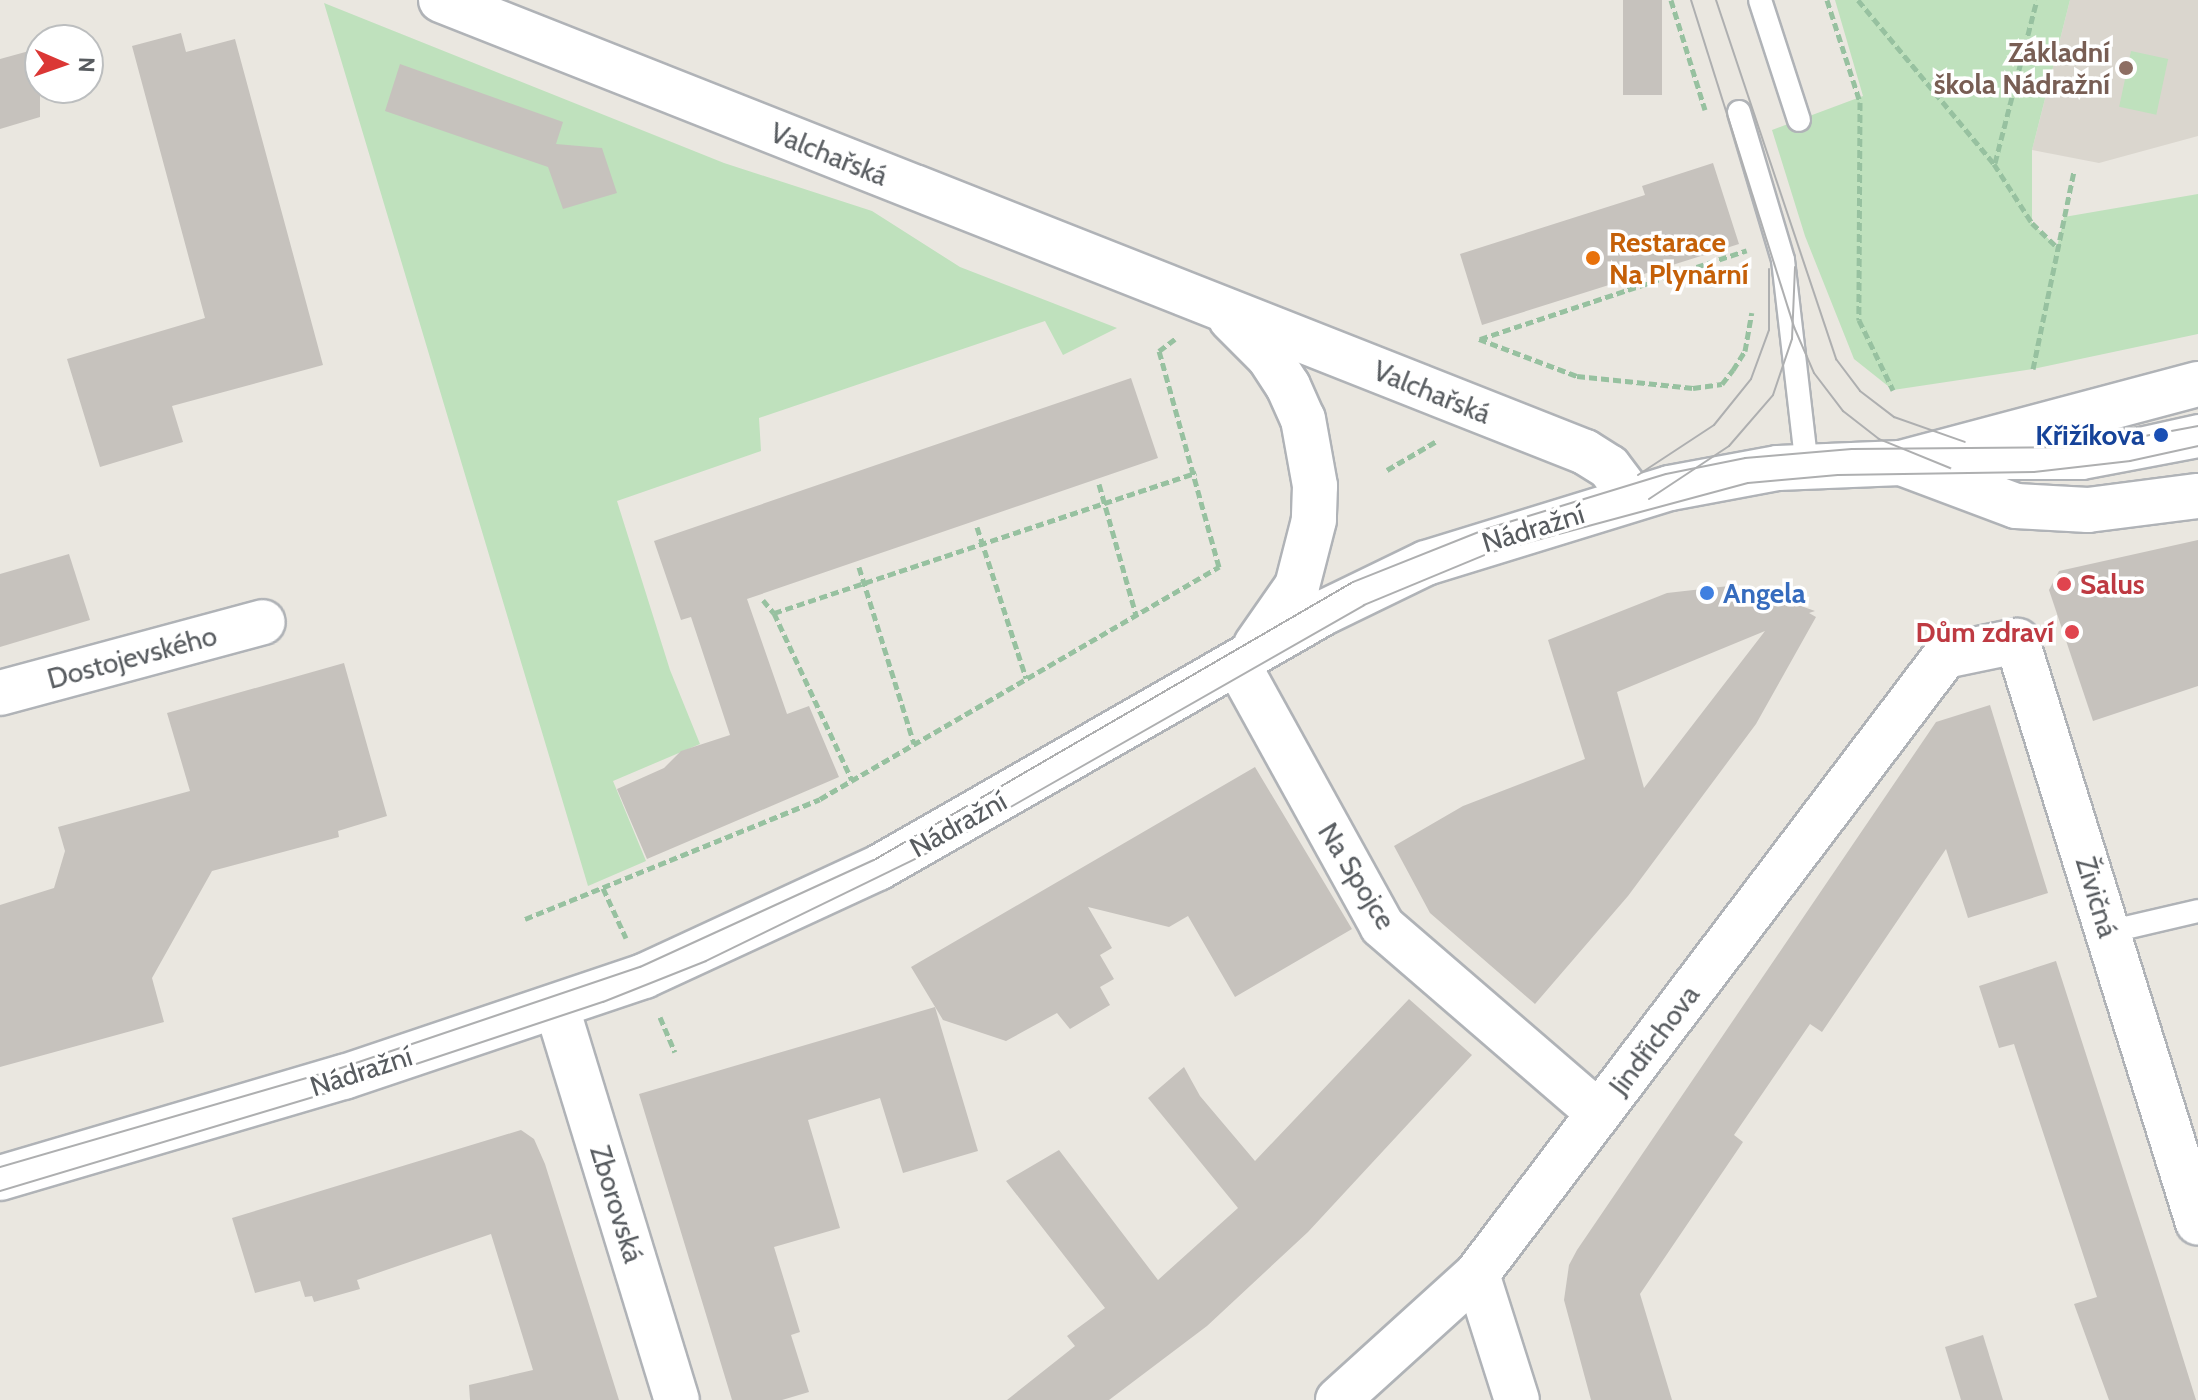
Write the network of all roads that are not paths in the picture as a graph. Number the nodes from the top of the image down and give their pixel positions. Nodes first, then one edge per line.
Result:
1 (441, 0) edge
2 (1760, 0) edge
3 (1739, 112) dead end
4 (1799, 120) dead end
5 (1217, 307) junction
6 (2198, 384) edge
7 (2198, 426) edge
8 (2198, 446) edge
9 (1901, 463) junction
10 (1807, 466) junction
11 (2198, 496) edge
12 (1632, 497) junction
13 (263, 622) dead end
14 (1945, 656) joint
15 (1237, 663) junction
16 (0, 693) edge
17 (2198, 911) edge
18 (2108, 932) junction
19 (557, 1008) junction
20 (1599, 1113) junction
21 (0, 1178) edge
22 (2198, 1223) edge
23 (1477, 1274) junction
24 (677, 1400) edge
25 (1338, 1400) edge
26 (1517, 1400) edge

1 - 5 street, Valchařská
2 - 4 lane
3 - 10 lane
5 - 12 street, Valchařská
5 - 15 street, Valchařská
6 - 9 street, Nádražní
7 - 9 lane
8 - 9 lane
9 - 10 street, Nádražní
9 - 11 street, Nádražní
10 - 12 street, Nádražní
12 - 15 street, Nádražní
13 - 16 street, Dostojevského
14 - 18 street, Živičná
14 - 20 street, Jindřichova
15 - 19 street, Nádražní
15 - 20 street, Na Spojce
17 - 18 lane
18 - 22 street, Živičná
19 - 21 street, Nádražní
19 - 24 street, Zborovská
20 - 23 street, Jindřichova
23 - 25 street, Jindřichova
23 - 26 street

